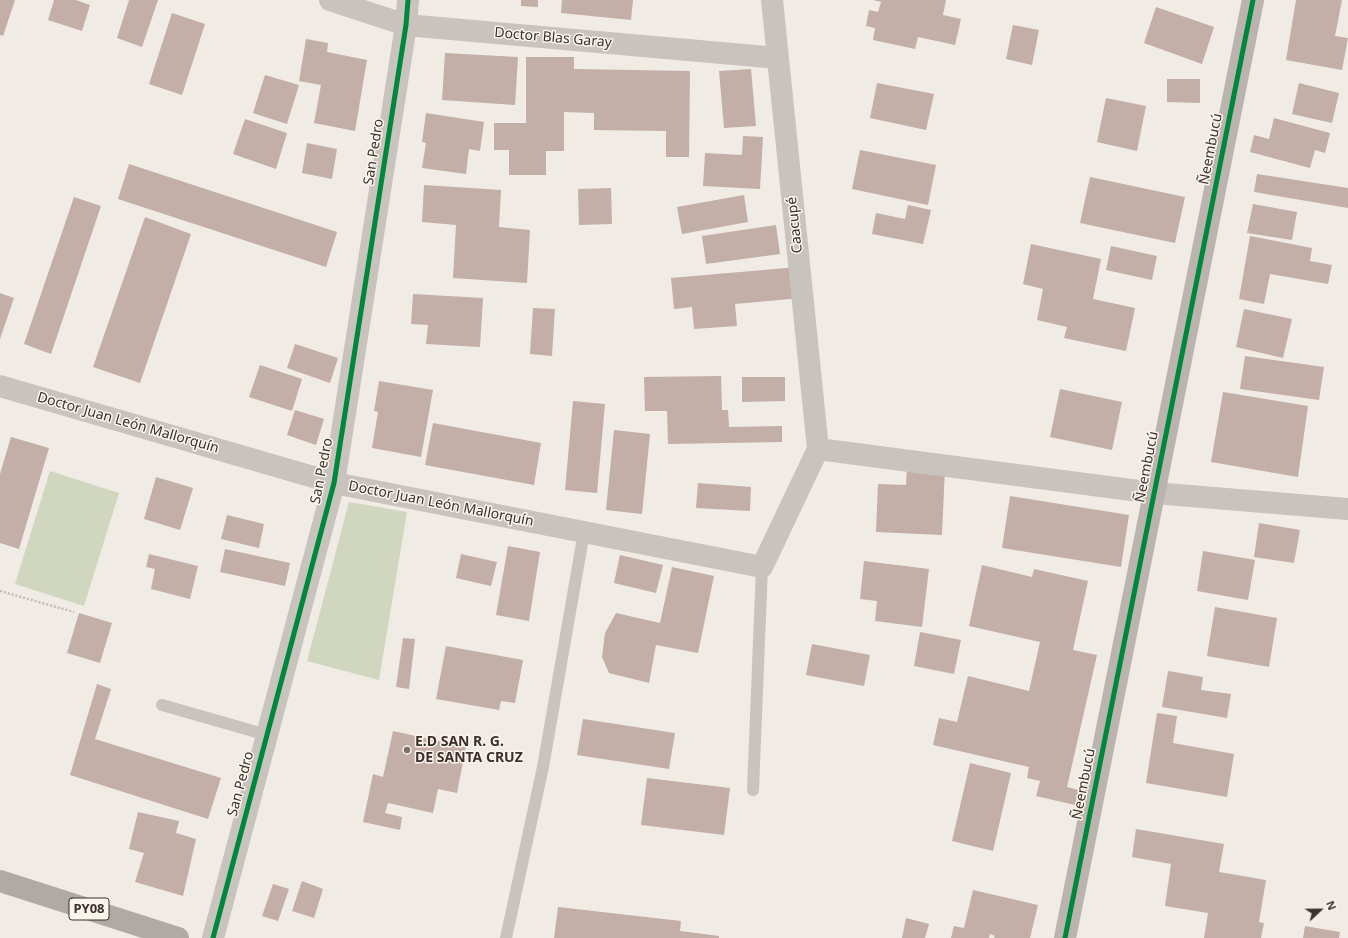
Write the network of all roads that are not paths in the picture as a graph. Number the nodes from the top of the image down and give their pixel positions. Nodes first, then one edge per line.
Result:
1 (330, 0) edge
2 (408, 0) edge
3 (772, 0) edge
4 (1253, 0) edge
5 (406, 25) junction
6 (778, 58) junction
7 (0, 386) edge
8 (818, 449) junction
9 (334, 483) junction
10 (1154, 493) junction
11 (1348, 509) edge
12 (584, 532) junction
13 (762, 567) junction
14 (162, 705) dead end
15 (267, 735) junction
16 (753, 790) dead end
17 (0, 881) edge
18 (178, 938) edge
19 (212, 938) edge
20 (506, 938) edge
21 (1065, 938) edge

1 - 5 street, Doctor Blas Garay
2 - 5 street, San Pedro
3 - 6 street, Caacupé
4 - 10 street, Ñeembucú
5 - 6 street, Doctor Blas Garay
5 - 9 street, San Pedro
6 - 8 street, Caacupé
7 - 9 street, Doctor Juan León Mallorquín
8 - 10 street
8 - 13 street
9 - 12 street, Doctor Juan León Mallorquín
9 - 15 street, San Pedro
10 - 11 street
10 - 21 street, Ñeembucú
12 - 13 street, Doctor Juan León Mallorquín
12 - 20 lane
13 - 16 lane
14 - 15 lane
15 - 19 street, San Pedro
17 - 18 highway, PY08

